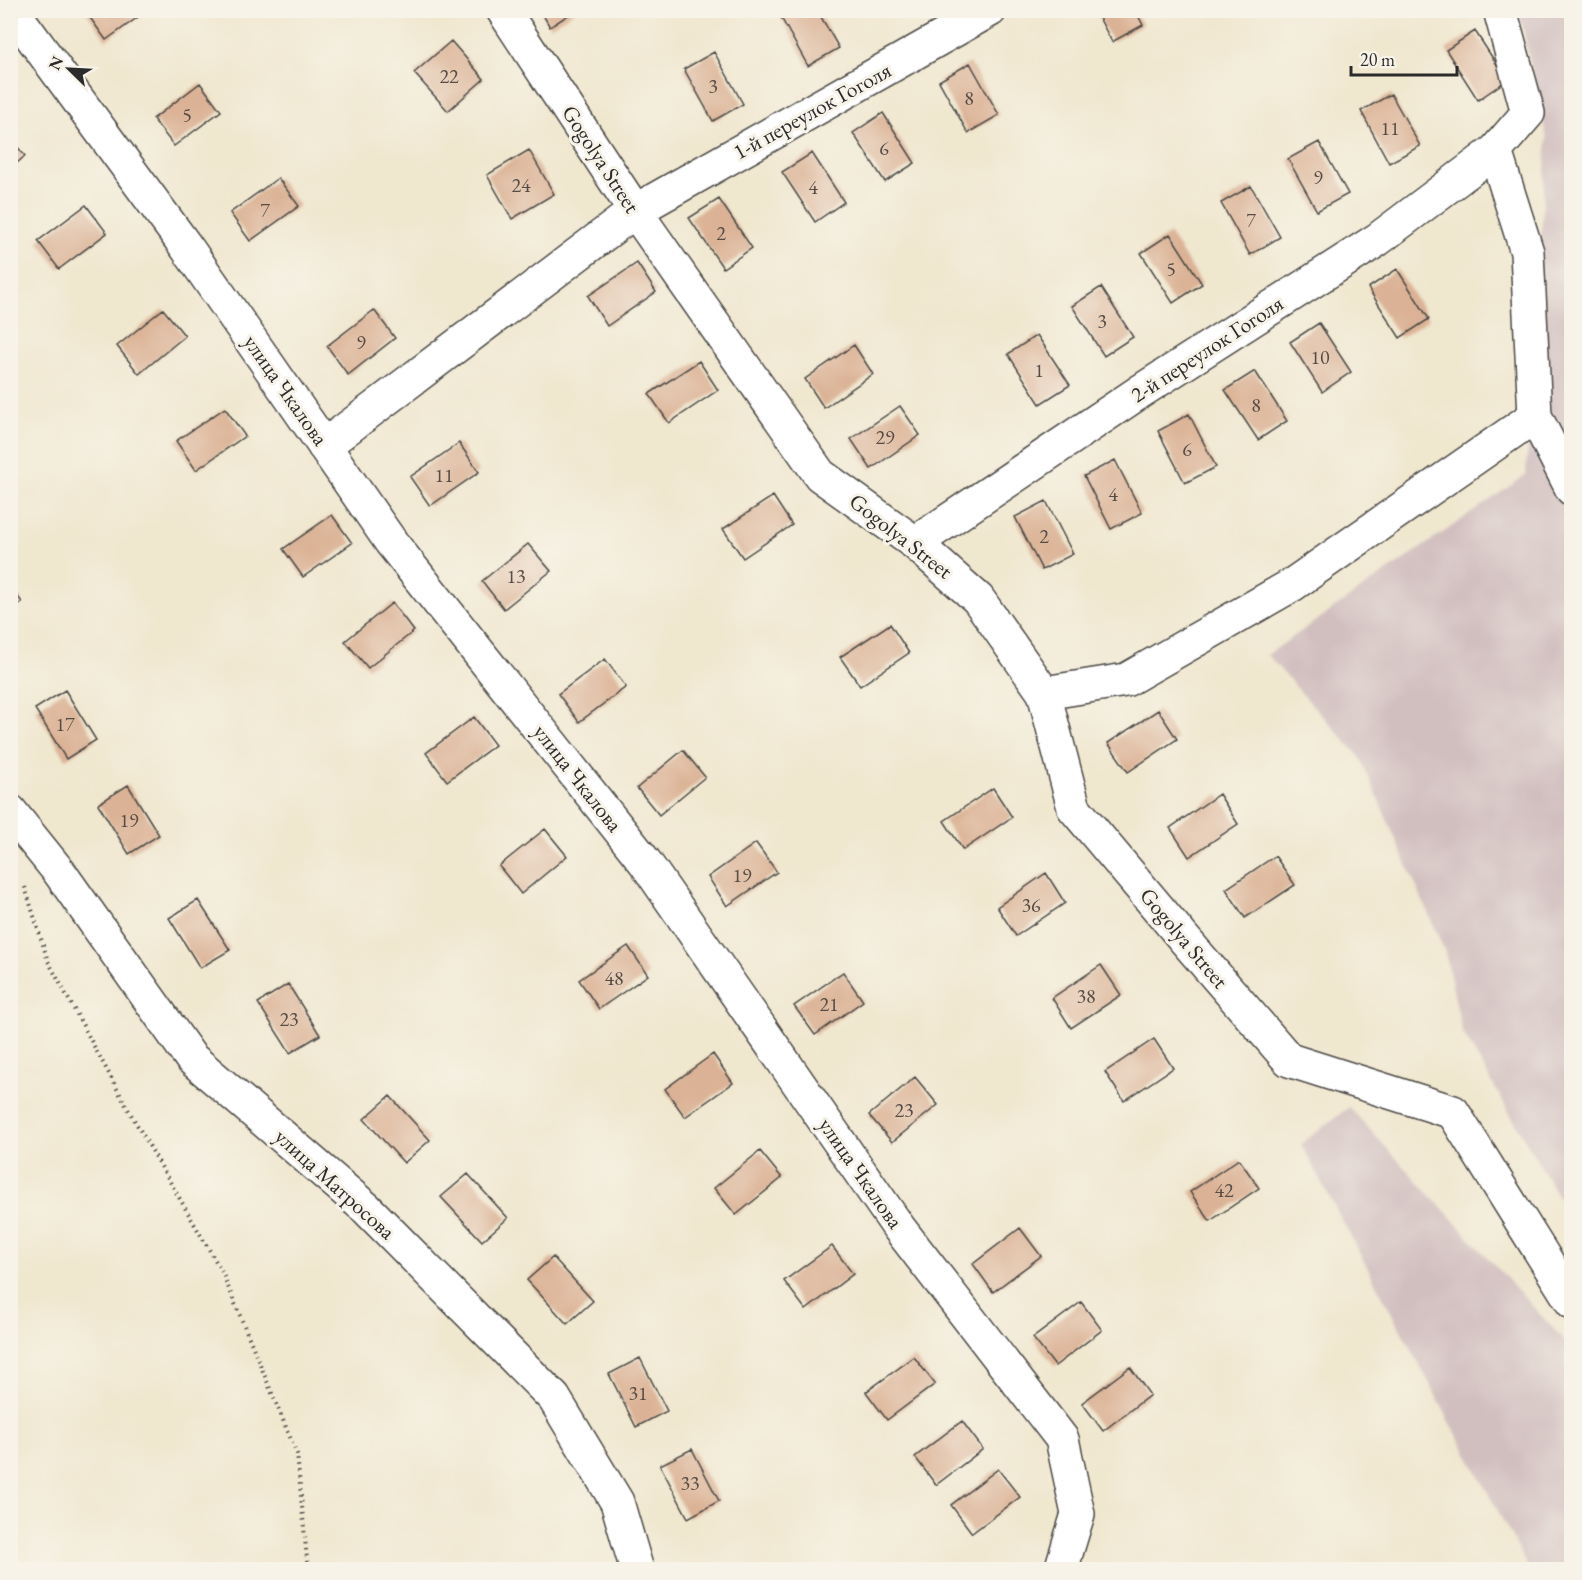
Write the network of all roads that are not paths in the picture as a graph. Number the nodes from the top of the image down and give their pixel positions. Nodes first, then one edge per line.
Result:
1 (12, 10) edge
2 (503, 10) edge
3 (990, 10) edge
4 (1500, 10) edge
5 (1495, 151) junction
6 (635, 211) junction
7 (1535, 416) junction
8 (324, 446) junction
9 (1572, 489) edge
10 (915, 543) junction
11 (1044, 693) junction
12 (10, 811) edge
13 (1572, 1302) edge
14 (637, 1569) edge
15 (1061, 1569) edge

1 - 8 street, улица Чкалова
2 - 6 street, Gogolya Street
3 - 6 street, 1-й переулок Гоголя
4 - 5 street, 2-й переулок Гоголя
5 - 7 street
5 - 10 street, 2-й переулок Гоголя
6 - 8 street, 1-й переулок Гоголя
6 - 10 street, Gogolya Street
7 - 9 street
7 - 11 street
8 - 15 street, улица Чкалова
10 - 11 street, Gogolya Street
11 - 13 street, Gogolya Street
12 - 14 street, улица Матросова

